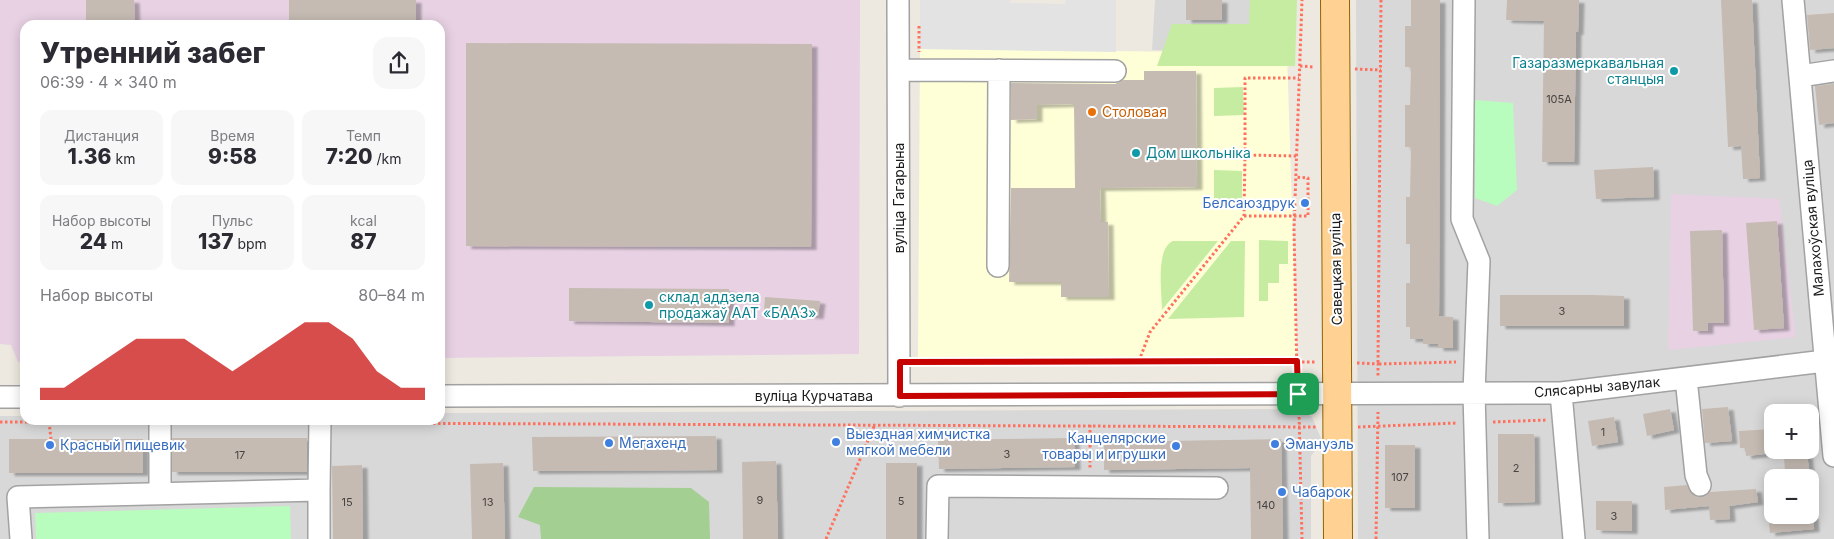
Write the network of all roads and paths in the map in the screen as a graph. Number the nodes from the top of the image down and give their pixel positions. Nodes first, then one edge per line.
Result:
1 (898, 0) edge
2 (1302, 0) edge
3 (1335, 0) edge
4 (1381, 0) edge
5 (1464, 0) edge
6 (1793, 0) edge
7 (899, 70) junction
8 (999, 70) junction
9 (1115, 71) dead end
10 (1834, 71) edge
11 (1800, 76) junction
12 (1299, 78) junction
13 (1245, 155) junction
14 (1296, 156) junction
15 (1295, 177) junction
16 (1244, 216) junction
17 (1295, 216) junction
18 (998, 266) dead end
19 (1828, 318) edge
20 (1297, 361) junction
21 (1825, 361) junction
22 (900, 362) junction
23 (1139, 362) junction
24 (1475, 362) junction
25 (1338, 363) junction
26 (1378, 364) junction
27 (1686, 378) junction
28 (1338, 393) junction
29 (1378, 393) junction
30 (1474, 393) junction
31 (1561, 393) junction
32 (1298, 394) junction
33 (445, 396) edge
34 (900, 396) junction
35 (0, 397) edge
36 (20, 397) edge
37 (0, 422) edge
38 (20, 422) edge
39 (445, 422) edge
40 (875, 424) junction
41 (49, 425) edge
42 (160, 425) edge
43 (320, 425) edge
44 (1090, 425) junction
45 (1299, 426) junction
46 (1320, 427) dead end
47 (51, 439) dead end
48 (1834, 456) edge
49 (1700, 484) dead end
50 (1090, 487) junction
51 (1217, 488) dead end
52 (319, 490) junction
53 (160, 493) junction
54 (21, 539) edge
55 (319, 539) edge
56 (826, 539) edge
57 (937, 539) edge
58 (1302, 539) edge
59 (1338, 539) edge
60 (1376, 539) edge
61 (1478, 539) edge
62 (1574, 539) edge

1 - 7 street, вуліца Гагарына
2 - 12 path
3 - 25 main road, Савецкая вуліца
4 - 26 path
5 - 24 street
6 - 11 street, Малахоўская вуліца
7 - 8 street
7 - 22 street, вуліца Гагарына
8 - 9 street
8 - 18 street
10 - 11 street
11 - 19 street, Малахоўская вуліца
12 - 13 path
12 - 14 path
13 - 14 path
13 - 16 path
14 - 15 path
15 - 17 path
15 - 17 path
16 - 17 path
16 - 23 path
17 - 20 path
19 - 21 street, Малахоўская вуліца
20 - 23 path
20 - 25 path
20 - 32 path
21 - 27 street, Слясарны завулак
21 - 48 street, Малахоўская вуліца
22 - 23 path
22 - 34 street, вуліца Гагарына
24 - 26 path
24 - 30 street
25 - 26 path
25 - 28 main road, Савецкая вуліца
26 - 29 path
27 - 31 street, Слясарны завулак
27 - 49 street
28 - 29 street, Слясарны завулак
28 - 32 street, вуліца Курчатава
28 - 59 main road, Савецкая вуліца
29 - 30 street, Слясарны завулак
29 - 60 path
30 - 31 street, Слясарны завулак
30 - 61 street
31 - 62 street
32 - 34 street, вуліца Курчатава
32 - 45 path
33 - 34 street, вуліца Курчатава
35 - 36 street
37 - 38 path
39 - 40 path
40 - 44 path
40 - 56 path
41 - 47 path
42 - 53 street
43 - 52 street
44 - 45 path
44 - 50 path
45 - 46 path
45 - 58 path
50 - 51 street
50 - 57 street
52 - 53 street
52 - 55 street
53 - 54 street

